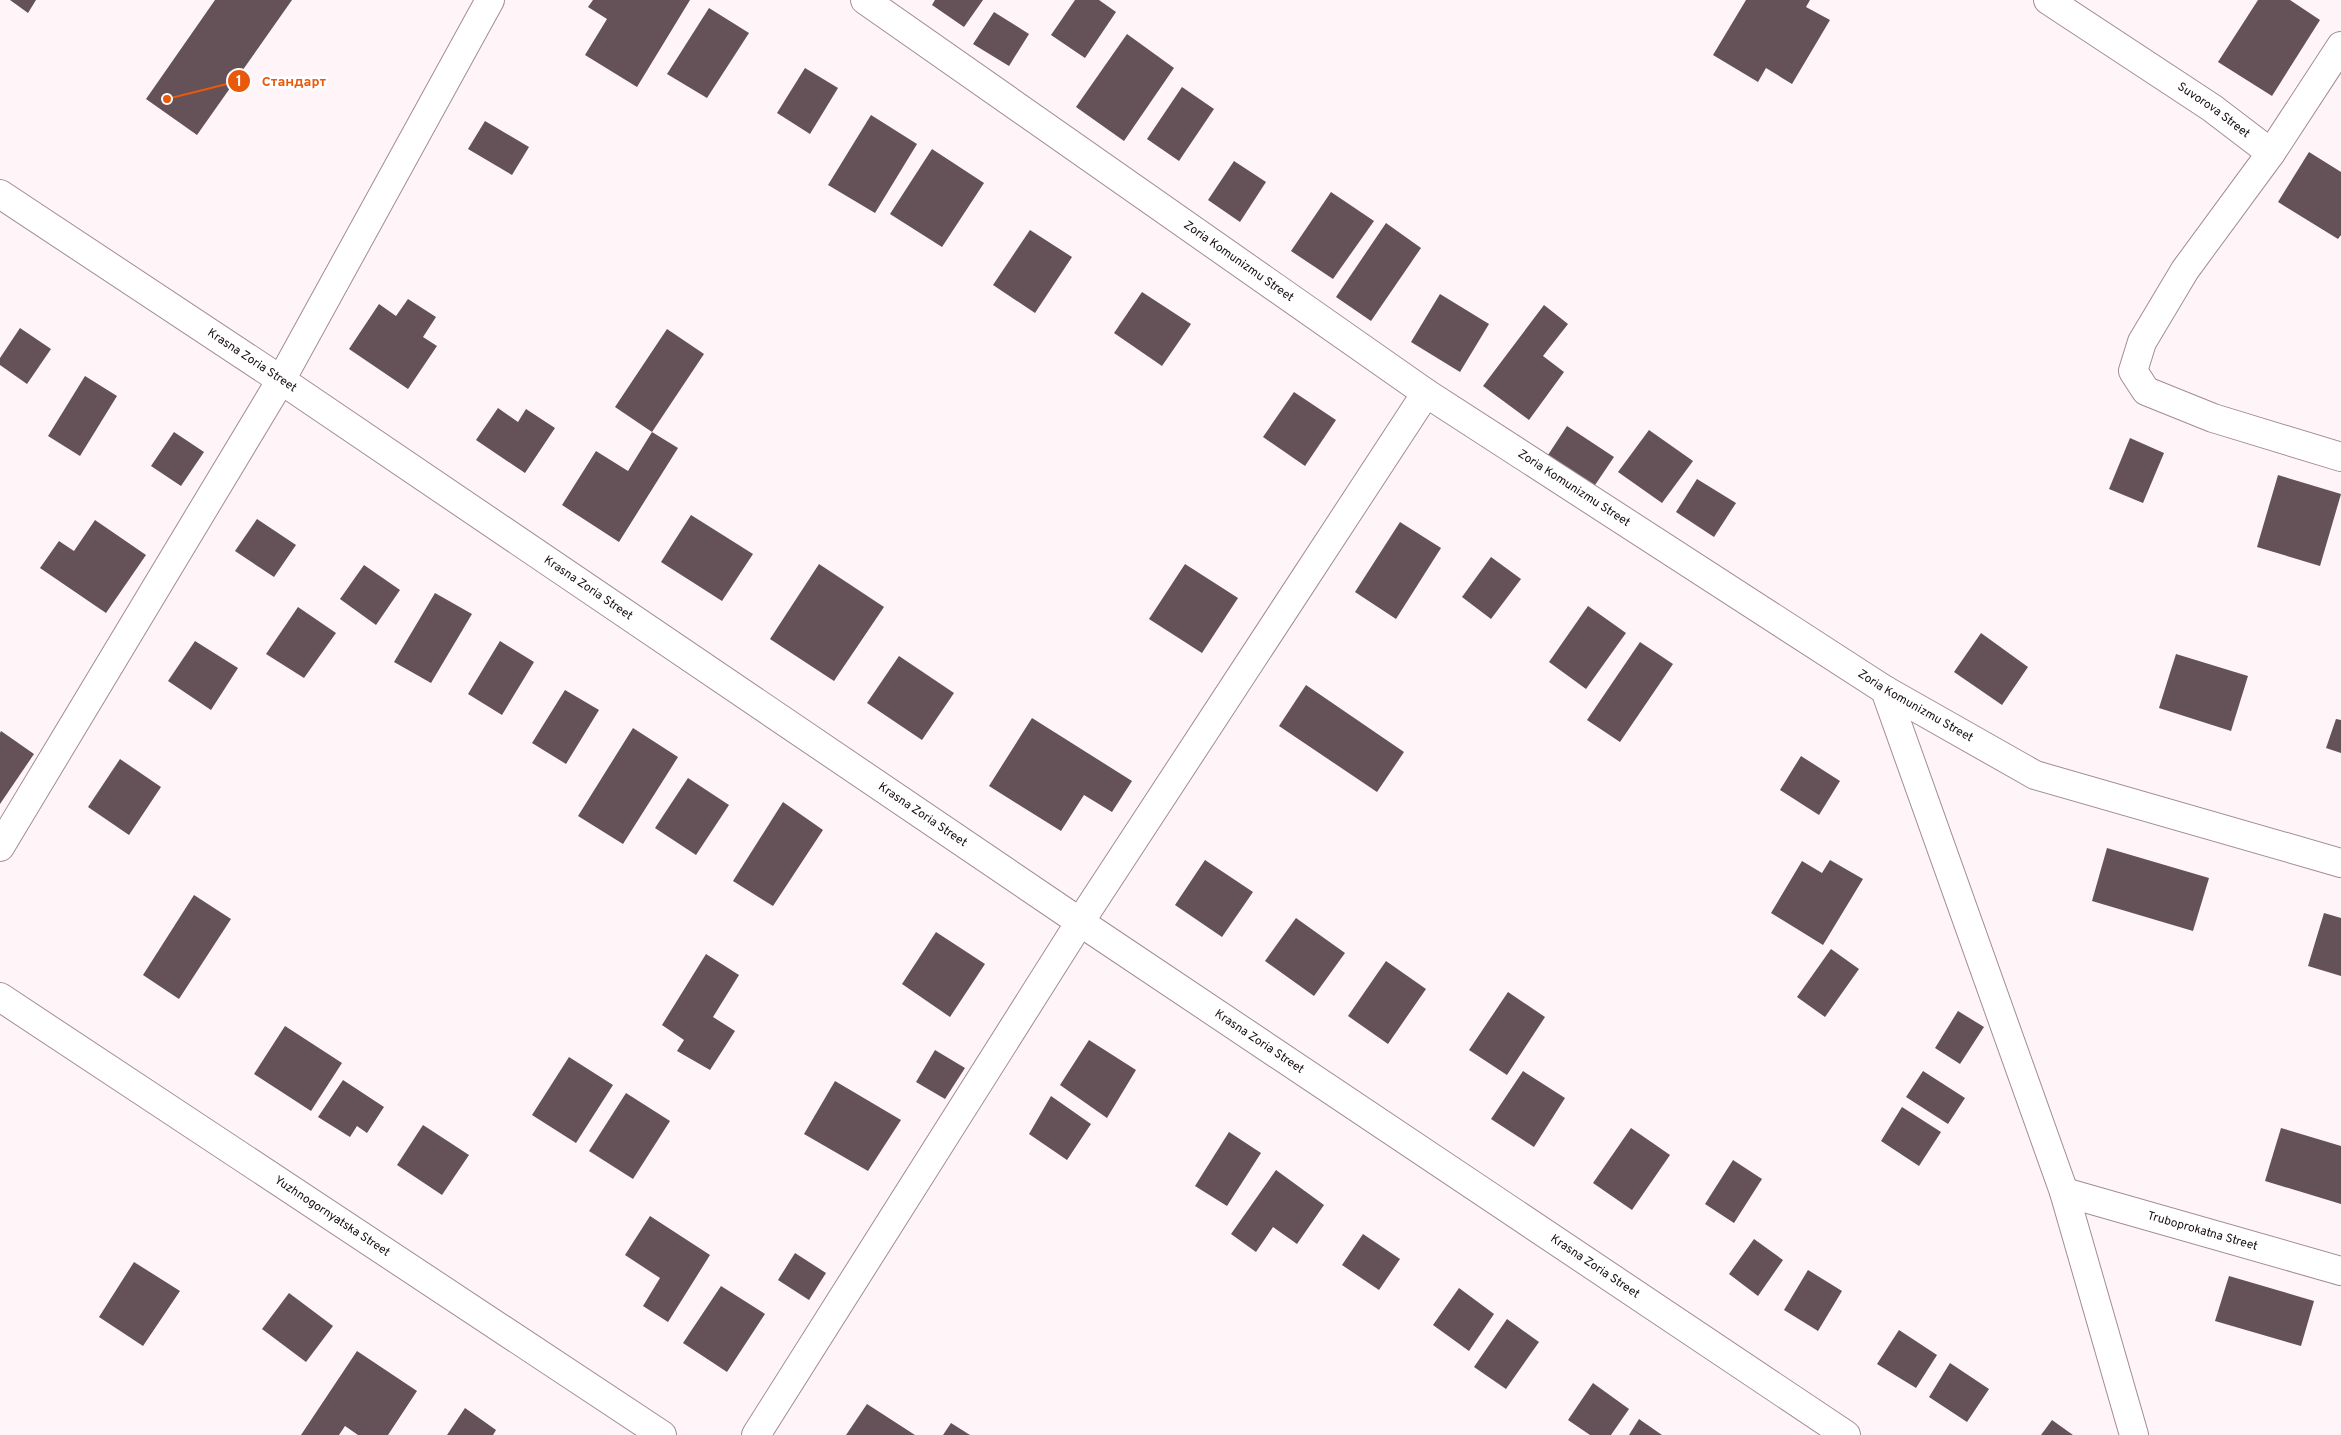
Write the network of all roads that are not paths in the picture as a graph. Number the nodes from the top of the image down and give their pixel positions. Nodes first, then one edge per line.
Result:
1 (490, 0) edge
2 (865, 0) edge
3 (2048, 0) edge
4 (2341, 46) edge
5 (2271, 153) junction
6 (0, 194) edge
7 (281, 380) junction
8 (1426, 393) junction
9 (2341, 457) edge
10 (1885, 690) junction
11 (0, 847) edge
12 (2341, 863) edge
13 (1080, 922) junction
14 (0, 997) edge
15 (2064, 1192) junction
16 (2341, 1271) edge
17 (662, 1435) edge
18 (756, 1435) edge
19 (1846, 1435) edge
20 (2134, 1435) edge

1 - 7 street
2 - 8 street, Zoria Komunizmu Street
3 - 5 street, Suvorova Street
4 - 5 street
5 - 9 street
6 - 7 street, Krasna Zoria Street
7 - 11 street
7 - 13 street, Krasna Zoria Street
8 - 10 street, Zoria Komunizmu Street
8 - 13 street
10 - 12 street, Zoria Komunizmu Street
10 - 15 street
13 - 18 street
13 - 19 street, Krasna Zoria Street
14 - 17 street, Yuzhnogornyatska Street
15 - 16 street, Truboprokatna Street
15 - 20 street

